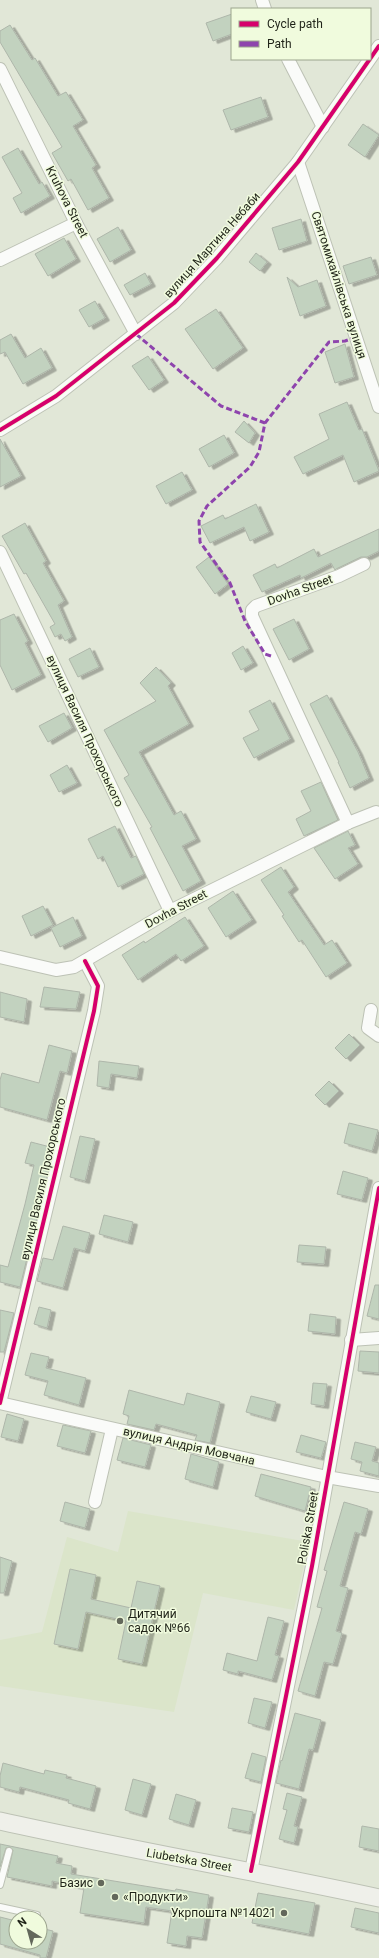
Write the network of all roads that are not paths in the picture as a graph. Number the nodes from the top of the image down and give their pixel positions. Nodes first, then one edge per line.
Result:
1 (379, 46) edge
2 (371, 58) edge
3 (289, 60) edge
4 (369, 60) edge
5 (0, 69) edge
6 (323, 127) junction
7 (298, 162) junction
8 (76, 223) junction
9 (0, 260) edge
10 (136, 334) junction
11 (379, 407) edge
12 (0, 430) edge
13 (0, 552) edge
14 (364, 564) dead end
15 (376, 812) dead end
16 (348, 823) junction
17 (170, 910) junction
18 (0, 957) edge
19 (85, 961) junction
20 (372, 1010) dead end
21 (379, 1036) edge
22 (379, 1188) edge
23 (379, 1338) edge
24 (351, 1340) junction
25 (0, 1403) edge
26 (112, 1428) junction
27 (327, 1477) junction
28 (379, 1486) edge
29 (95, 1502) dead end
30 (0, 1821) edge
31 (9, 1851) dead end
32 (251, 1871) junction
33 (0, 1885) edge
34 (379, 1898) edge
35 (0, 1907) edge
36 (14, 1910) edge

1 - 2 street, вулиця Мартина Небаби
3 - 6 street
4 - 6 street, вулиця Мартина Небаби
5 - 8 street, Kruhova Street
6 - 7 street, вулиця Мартина Небаби
7 - 10 street, вулиця Мартина Небаби
7 - 11 street, Святомихайлівська вулиця
8 - 9 street
8 - 10 street, Kruhova Street
10 - 12 street, вулиця Мартина Небаби
13 - 17 street, вулиця Василя Прохорського
14 - 16 street, Dovha Street
15 - 16 street, Dovha Street
16 - 17 street, Dovha Street
17 - 19 street, Dovha Street
18 - 19 street, Dovha Street
19 - 25 street, вулиця Василя Прохорського
20 - 21 street
22 - 24 street, Poliska Street
23 - 24 street
24 - 27 street, Poliska Street
25 - 26 street, вулиця Андрія Мовчана
26 - 27 street, вулиця Андрія Мовчана
26 - 29 street
27 - 28 street, вулиця Андрія Мовчана
27 - 32 street, Poliska Street
30 - 32 main road, Liubetska Street
31 - 33 lane
32 - 34 main road, Liubetska Street
35 - 36 lane

